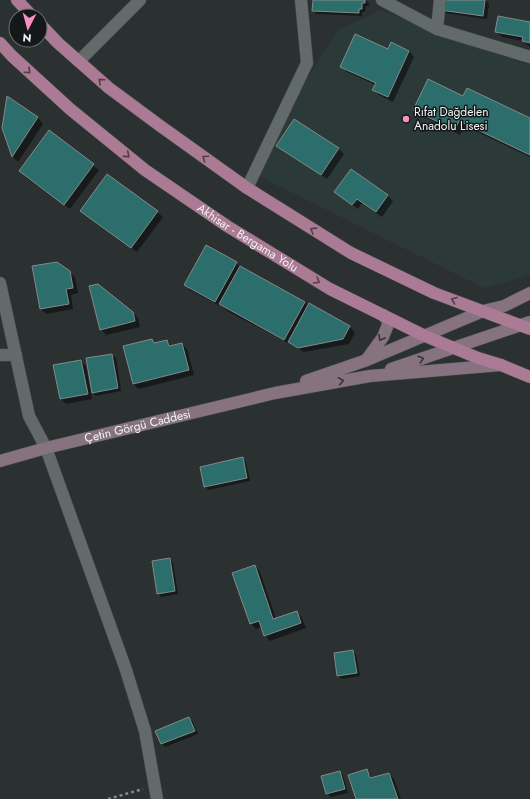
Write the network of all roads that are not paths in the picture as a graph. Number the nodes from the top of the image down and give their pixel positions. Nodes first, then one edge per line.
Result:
1 (17, 0) edge
2 (140, 0) edge
3 (300, 0) edge
4 (382, 0) edge
5 (440, 0) edge
6 (24, 8) edge
7 (437, 29) junction
8 (48, 32) edge
9 (0, 44) edge
10 (530, 57) edge
11 (79, 61) junction
12 (247, 188) junction
13 (0, 283) edge
14 (530, 293) edge
15 (483, 311) junction
16 (383, 315) junction
17 (527, 326) edge
18 (425, 336) junction
19 (456, 348) junction
20 (0, 355) edge
21 (16, 355) junction
22 (366, 360) junction
23 (501, 365) junction
24 (370, 376) junction
25 (530, 377) edge
26 (275, 393) junction
27 (46, 448) junction
28 (0, 461) edge
29 (157, 799) edge

1 - 6 main road
2 - 11 street
3 - 12 street
4 - 7 street
5 - 7 street
7 - 10 street
8 - 11 main road
9 -> 16 main road, Akhisar - Bergama Yolu
12 -> 11 main road
15 -> 12 main road
13 - 21 street
14 - 15 main road
15 - 17 main road
15 - 18 main road
16 - 18 main road, Akhisar - Bergama Yolu
16 -> 22 main road
17 - 19 main road
18 - 19 main road, Akhisar - Bergama Yolu
18 - 22 main road
19 - 23 main road, Akhisar - Bergama Yolu
24 -> 19 main road
20 - 21 street
21 - 27 street
22 - 26 main road
23 - 24 main road
23 - 25 main road, Akhisar - Bergama Yolu
26 -> 24 main road
26 - 27 main road, Çetin Görgü Caddesi
27 - 28 main road, Çetin Görgü Caddesi
27 - 29 street

